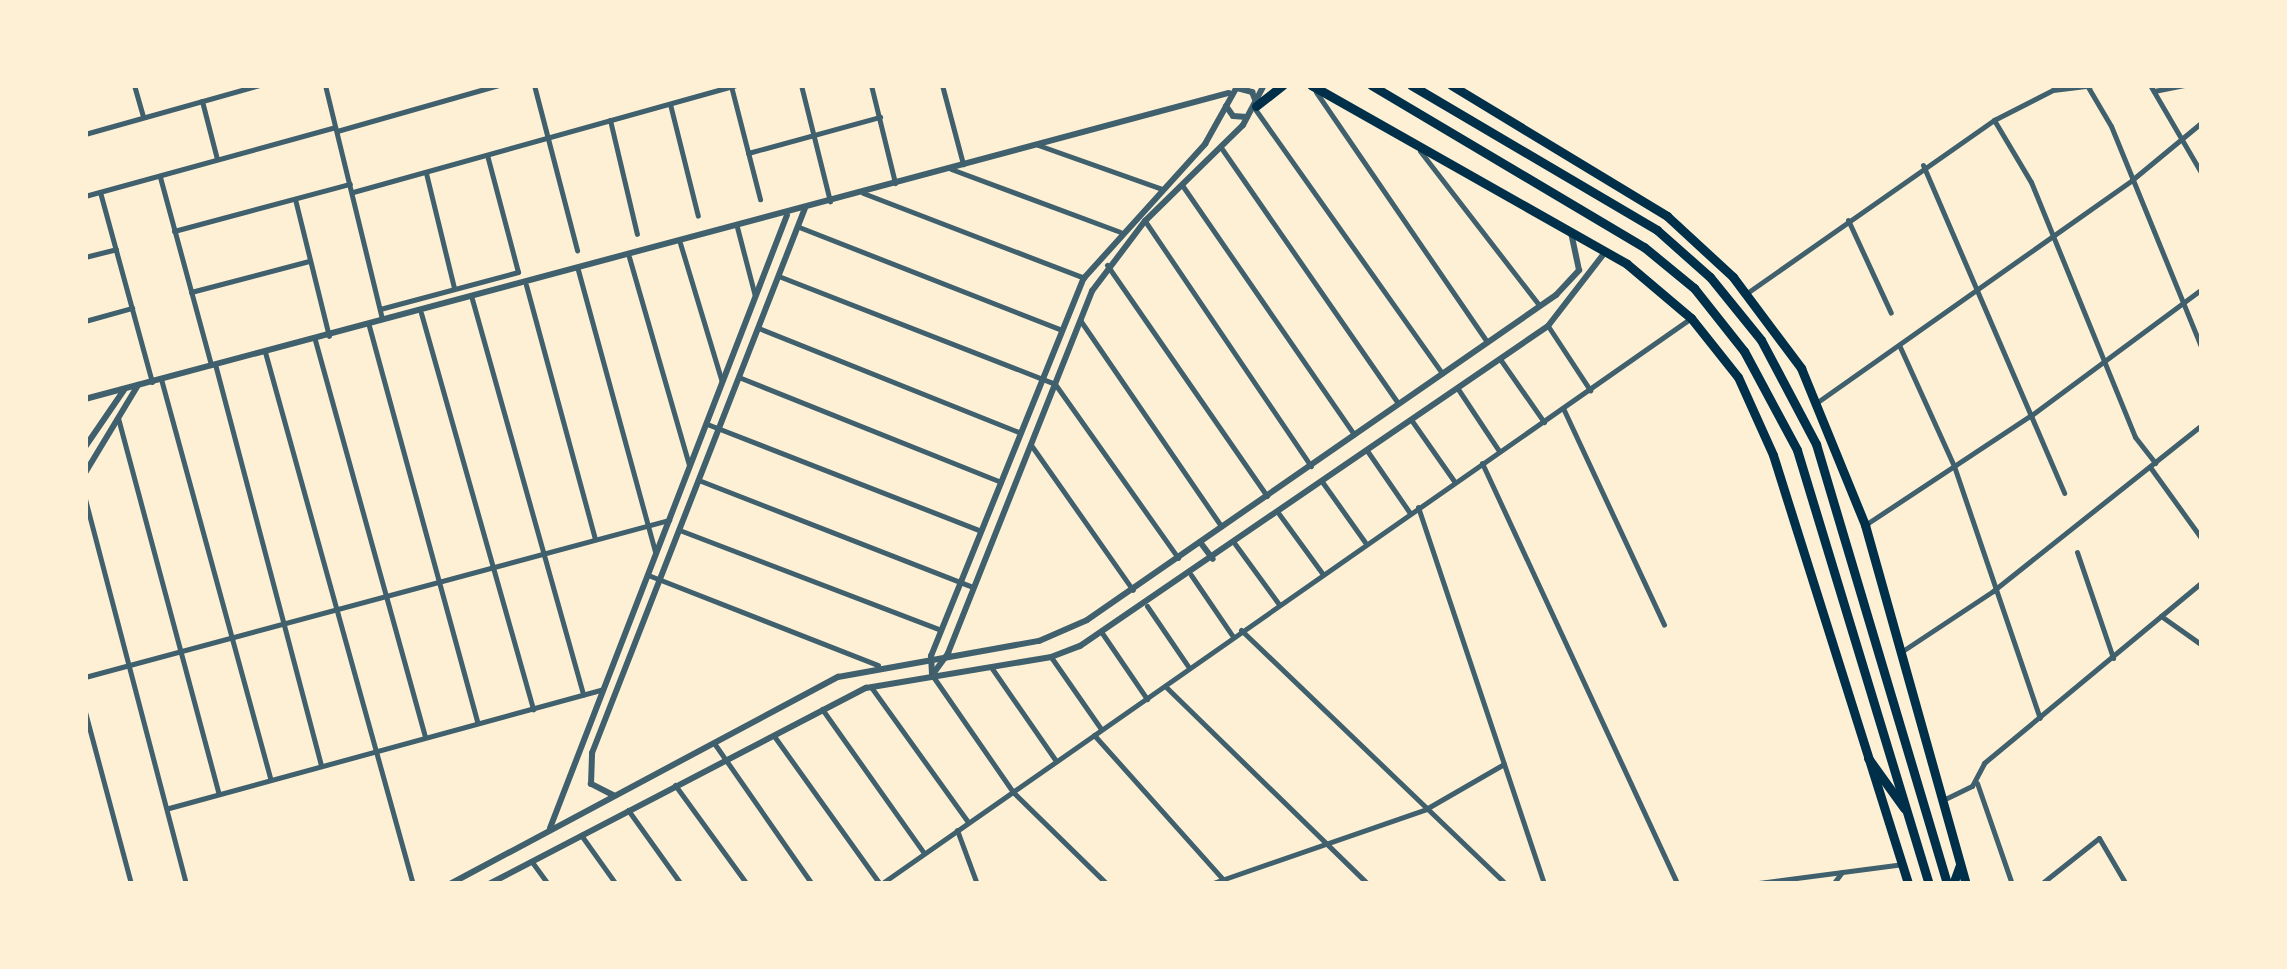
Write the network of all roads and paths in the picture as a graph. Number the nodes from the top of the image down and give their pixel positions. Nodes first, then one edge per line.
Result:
1 (134, 85) edge
2 (259, 85) edge
3 (325, 85) edge
4 (500, 85) edge
5 (534, 85) edge
6 (732, 85) edge
7 (800, 85) edge
8 (871, 85) edge
9 (942, 85) edge
10 (1264, 85) edge
11 (1283, 85) edge
12 (1311, 85) edge
13 (1371, 85) edge
14 (1411, 85) edge
15 (1451, 85) edge
16 (2185, 85) edge
17 (2090, 86) edge
18 (2152, 88) edge
19 (1234, 89) edge
20 (202, 101) junction
21 (670, 104) junction
22 (1226, 106) junction
23 (1256, 106) junction
24 (143, 116) junction
25 (1248, 116) junction
26 (880, 117) junction
27 (610, 120) junction
28 (1994, 120) junction
29 (2202, 122) edge
30 (336, 129) junction
31 (85, 134) edge
32 (814, 134) junction
33 (548, 138) junction
34 (2181, 138) junction
35 (1412, 140) junction
36 (1036, 144) junction
37 (1222, 149) junction
38 (748, 153) junction
39 (487, 155) junction
40 (216, 160) junction
41 (963, 165) junction
42 (1923, 165) junction
43 (952, 168) junction
44 (426, 173) junction
45 (2202, 174) edge
46 (160, 177) junction
47 (2132, 180) junction
48 (895, 183) junction
49 (350, 184) junction
50 (1182, 185) junction
51 (1162, 189) junction
52 (100, 192) junction
53 (353, 192) junction
54 (863, 193) junction
55 (85, 196) edge
56 (295, 199) junction
57 (760, 199) dead end
58 (830, 201) junction
59 (805, 208) junction
60 (787, 213) junction
61 (698, 216) dead end
62 (1848, 220) junction
63 (1146, 221) junction
64 (737, 227) junction
65 (799, 227) junction
66 (174, 230) junction
67 (1570, 231) junction
68 (1120, 232) junction
69 (637, 234) dead end
70 (2054, 235) junction
71 (680, 243) junction
72 (116, 249) junction
73 (577, 250) dead end
74 (1606, 251) junction
75 (85, 257) edge
76 (629, 257) junction
77 (310, 260) junction
78 (1107, 265) junction
79 (578, 270) junction
80 (781, 277) junction
81 (1084, 278) junction
82 (526, 285) junction
83 (454, 288) junction
84 (1974, 288) junction
85 (2202, 289) edge
86 (191, 292) junction
87 (1747, 294) junction
88 (1556, 295) junction
89 (756, 296) junction
90 (472, 299) junction
91 (2182, 303) junction
92 (1539, 305) junction
93 (132, 308) junction
94 (380, 309) junction
95 (1564, 310) junction
96 (421, 313) junction
97 (1892, 313) dead end
98 (1691, 318) junction
99 (1080, 320) junction
100 (85, 321) edge
101 (383, 322) junction
102 (368, 326) junction
103 (1548, 326) junction
104 (761, 328) junction
105 (1062, 330) junction
106 (330, 336) junction
107 (315, 340) junction
108 (1487, 342) junction
109 (1900, 347) junction
110 (2202, 349) edge
111 (265, 352) junction
112 (1500, 359) junction
113 (2107, 359) junction
114 (213, 365) junction
115 (1442, 373) junction
116 (742, 378) junction
117 (161, 379) junction
118 (1041, 380) junction
119 (152, 382) junction
120 (722, 382) junction
121 (1055, 384) junction
122 (138, 385) junction
123 (125, 389) junction
124 (1458, 389) junction
125 (1590, 390) junction
126 (85, 399) edge
127 (1819, 401) junction
128 (1398, 404) junction
129 (1563, 408) junction
130 (2034, 414) junction
131 (118, 418) junction
132 (1412, 421) junction
133 (1544, 422) junction
134 (707, 424) junction
135 (2202, 425) edge
136 (721, 430) junction
137 (1019, 432) junction
138 (1355, 435) junction
139 (1030, 445) junction
140 (85, 447) edge
141 (1499, 450) junction
142 (1368, 452) junction
143 (1482, 462) junction
144 (2153, 465) junction
145 (1311, 466) junction
146 (1954, 466) junction
147 (690, 468) junction
148 (85, 473) edge
149 (701, 481) junction
150 (1454, 481) junction
151 (1000, 482) junction
152 (1323, 483) junction
153 (2064, 493) dead end
154 (1267, 496) junction
155 (85, 499) edge
156 (1418, 508) junction
157 (1410, 513) junction
158 (1279, 514) junction
159 (668, 520) junction
160 (649, 524) junction
161 (1866, 525) junction
162 (1221, 526) junction
163 (682, 531) junction
164 (981, 531) junction
165 (595, 538) junction
166 (2202, 540) edge
167 (1200, 542) junction
168 (1365, 542) junction
169 (1235, 544) junction
170 (544, 552) junction
171 (2076, 552) dead end
172 (656, 553) junction
173 (1178, 558) junction
174 (1214, 559) junction
175 (493, 566) junction
176 (1322, 572) junction
177 (1191, 575) junction
178 (648, 576) junction
179 (440, 580) junction
180 (661, 580) junction
181 (962, 582) junction
182 (2202, 582) edge
183 (974, 587) junction
184 (1133, 590) junction
185 (1993, 590) junction
186 (388, 594) junction
187 (1278, 604) junction
188 (1146, 606) junction
189 (336, 608) junction
190 (2161, 616) junction
191 (284, 622) junction
192 (1664, 624) dead end
193 (942, 630) junction
194 (1240, 630) junction
195 (1102, 633) junction
196 (1232, 635) junction
197 (232, 636) junction
198 (2202, 645) edge
199 (181, 650) junction
200 (948, 653) junction
201 (1898, 654) junction
202 (931, 656) junction
203 (1051, 657) junction
204 (2114, 658) junction
205 (129, 664) junction
206 (878, 666) junction
207 (1188, 666) junction
208 (991, 668) junction
209 (932, 676) junction
210 (85, 677) edge
211 (871, 686) junction
212 (1165, 686) junction
213 (603, 689) junction
214 (583, 695) junction
215 (1147, 699) junction
216 (822, 708) junction
217 (532, 709) junction
218 (85, 712) edge
219 (2040, 718) junction
220 (477, 722) junction
221 (1101, 730) junction
222 (773, 734) junction
223 (1094, 735) junction
224 (425, 736) junction
225 (714, 742) junction
226 (372, 750) junction
227 (1868, 758) junction
228 (725, 759) junction
229 (680, 761) junction
230 (1056, 761) junction
231 (322, 764) junction
232 (1504, 764) junction
233 (270, 778) junction
234 (690, 778) junction
235 (1976, 782) junction
236 (675, 785) junction
237 (1012, 792) junction
238 (218, 793) junction
239 (614, 795) junction
240 (1941, 801) junction
241 (169, 808) junction
242 (1426, 809) junction
243 (628, 810) junction
244 (1908, 812) junction
245 (968, 822) junction
246 (549, 830) junction
247 (957, 830) junction
248 (581, 835) junction
249 (1326, 844) junction
250 (924, 853) junction
251 (531, 860) junction
252 (1902, 864) junction
253 (1960, 864) junction
254 (1842, 872) junction
255 (412, 880) dead end
256 (186, 882) edge
257 (1225, 882) edge
258 (131, 884) edge
259 (173, 884) edge
260 (450, 884) edge
261 (489, 884) edge
262 (548, 884) edge
263 (616, 884) edge
264 (682, 884) edge
265 (747, 884) edge
266 (812, 884) edge
267 (881, 884) edge
268 (977, 884) edge
269 (1107, 884) edge
270 (1210, 884) edge
271 (1368, 884) edge
272 (1506, 884) edge
273 (1544, 884) edge
274 (1677, 884) edge
275 (1751, 884) edge
276 (1833, 884) edge
277 (1908, 884) edge
278 (1929, 884) edge
279 (1950, 884) edge
280 (1966, 884) edge
281 (2012, 884) edge
282 (2041, 884) edge
283 (2126, 884) edge

1 - 24 street
2 - 20 street
3 - 30 street
4 - 30 street
5 - 33 street
6 - 21 street
6 - 38 street
7 - 32 street
8 - 26 street
9 - 41 street
10 - 23 street
11 - 23 main road
12 - 35 main road
12 - 108 street
13 - 244 main road
14 - 279 main road
15 - 87 main road
16 - 18 street
17 - 28 street
17 - 47 street
18 - 34 street
19 - 22 street
19 - 23 street
19 - 36 street
20 - 24 street
20 - 40 street
21 - 27 street
21 - 61 street
22 - 25 street
22 - 51 street
23 - 25 street
23 - 115 street
24 - 31 street
25 - 37 street
26 - 32 street
26 - 48 street
27 - 33 street
27 - 69 street
28 - 42 street
28 - 70 street
29 - 34 street
30 - 40 street
30 - 49 street
32 - 38 street
32 - 58 street
33 - 39 street
33 - 73 street
34 - 45 street
34 - 47 street
35 - 67 main road
35 - 92 street
36 - 41 street
36 - 51 street
37 - 50 street
37 - 128 street
38 - 57 street
39 - 44 street
39 - 83 street
40 - 46 street
41 - 43 street
42 - 62 street
42 - 84 street
43 - 48 street
43 - 68 street
44 - 53 street
44 - 83 street
46 - 52 street
46 - 66 street
47 - 70 street
47 - 91 street
48 - 54 street
49 - 53 street
49 - 56 street
50 - 63 street
50 - 138 street
51 - 68 street
52 - 55 street
52 - 72 street
53 - 94 street
54 - 58 street
54 - 81 street
56 - 66 street
56 - 77 street
58 - 59 street
59 - 60 street
59 - 65 street
60 - 64 street
60 - 89 street
62 - 87 street
62 - 97 street
63 - 78 street
63 - 145 street
64 - 71 street
64 - 89 street
65 - 80 street
65 - 105 street
66 - 86 street
67 - 74 main road
67 - 88 street
68 - 81 street
70 - 84 street
70 - 113 street
71 - 76 street
71 - 120 street
72 - 75 street
72 - 93 street
74 - 95 street
74 - 98 main road
76 - 79 street
76 - 147 street
77 - 86 street
77 - 106 street
78 - 99 street
78 - 154 street
79 - 82 street
79 - 160 street
80 - 104 street
80 - 118 street
81 - 105 street
82 - 90 street
82 - 165 street
83 - 94 street
84 - 109 street
84 - 130 street
85 - 91 street
86 - 114 street
87 - 127 main road
88 - 92 street
88 - 95 street
89 - 120 street
90 - 96 street
90 - 170 street
91 - 110 street
91 - 113 street
92 - 108 street
93 - 100 street
93 - 119 street
94 - 101 street
95 - 103 street
96 - 101 street
96 - 175 street
98 - 125 street
98 - 227 main road
99 - 121 street
99 - 162 street
101 - 102 street
102 - 106 street
102 - 179 street
103 - 112 street
103 - 125 street
104 - 116 street
104 - 137 street
105 - 118 street
106 - 107 street
107 - 111 street
107 - 186 street
108 - 115 street
109 - 127 street
109 - 146 street
111 - 114 street
111 - 189 street
112 - 124 street
112 - 133 street
113 - 130 street
113 - 144 street
114 - 117 street
114 - 191 street
115 - 128 street
116 - 136 street
116 - 151 street
117 - 119 street
117 - 197 street
118 - 121 street
118 - 137 street
119 - 122 street
120 - 134 street
121 - 139 street
121 - 173 street
122 - 123 street
122 - 131 street
123 - 126 street
123 - 140 street
124 - 132 street
124 - 141 street
125 - 129 street
127 - 161 main road
128 - 138 street
129 - 133 street
129 - 192 street
130 - 146 street
130 - 153 street
131 - 148 street
131 - 199 street
132 - 142 street
132 - 150 street
133 - 141 street
134 - 136 street
134 - 147 street
135 - 144 street
136 - 149 street
136 - 164 street
137 - 151 street
138 - 145 street
139 - 183 street
139 - 184 street
141 - 143 street
142 - 152 street
142 - 157 street
143 - 150 street
143 - 274 street
144 - 166 street
144 - 185 street
145 - 154 street
146 - 161 street
146 - 185 street
147 - 159 street
149 - 163 street
149 - 181 street
150 - 156 street
151 - 164 street
152 - 158 street
152 - 168 street
154 - 162 street
155 - 205 street
156 - 157 street
156 - 232 street
157 - 168 street
158 - 169 street
158 - 176 street
159 - 160 street
159 - 172 street
160 - 165 street
160 - 172 street
161 - 201 main road
162 - 167 street
163 - 180 street
163 - 193 street
164 - 181 street
165 - 170 street
167 - 173 street
167 - 174 street
168 - 176 street
169 - 174 street
169 - 187 street
170 - 175 street
170 - 214 street
171 - 204 street
172 - 178 street
173 - 184 street
174 - 177 street
175 - 179 street
175 - 217 street
176 - 187 street
177 - 188 street
177 - 196 street
178 - 180 street
178 - 213 street
179 - 186 street
179 - 220 street
180 - 206 street
180 - 239 street
181 - 183 street
181 - 193 street
182 - 190 street
183 - 200 street
184 - 200 street
185 - 201 street
185 - 219 street
186 - 189 street
186 - 224 street
187 - 194 street
188 - 195 street
188 - 207 street
189 - 191 street
189 - 226 street
190 - 198 street
190 - 204 street
191 - 197 street
191 - 231 street
193 - 202 street
194 - 196 street
194 - 242 street
195 - 203 street
195 - 215 street
196 - 207 street
197 - 199 street
197 - 233 street
199 - 205 street
199 - 238 street
200 - 202 street
200 - 209 street
201 - 240 main road
202 - 206 street
202 - 209 street
203 - 208 street
203 - 221 street
204 - 219 street
205 - 210 street
205 - 241 street
206 - 225 street
207 - 212 street
208 - 209 street
208 - 230 street
209 - 211 street
209 - 237 street
211 - 216 street
211 - 245 street
212 - 215 street
212 - 249 street
213 - 214 street
213 - 246 street
214 - 217 street
215 - 221 street
216 - 222 street
216 - 250 street
217 - 220 street
218 - 258 street
219 - 235 street
220 - 224 street
221 - 223 street
222 - 228 street
222 - 267 street
223 - 230 street
223 - 257 street
224 - 226 street
225 - 228 street
225 - 229 street
226 - 231 street
226 - 255 street
227 - 244 main road
227 - 252 main road
228 - 234 street
228 - 266 street
229 - 234 street
229 - 239 street
230 - 237 street
231 - 233 street
232 - 242 street
232 - 273 street
233 - 238 street
234 - 236 street
235 - 240 street
235 - 281 street
236 - 243 street
236 - 265 street
237 - 245 street
237 - 269 street
238 - 241 street
239 - 246 street
240 - 253 main road
241 - 256 street
242 - 249 street
242 - 272 street
243 - 248 street
243 - 264 street
244 - 278 main road
245 - 247 street
246 - 260 street
247 - 250 street
247 - 268 street
248 - 251 street
248 - 263 street
249 - 257 street
249 - 271 street
250 - 267 street
251 - 261 street
251 - 262 street
252 - 254 street
252 - 277 main road
253 - 279 main road
253 - 280 main road
254 - 275 street
254 - 276 street
256 - 259 street
257 - 270 street
282 - 283 street

